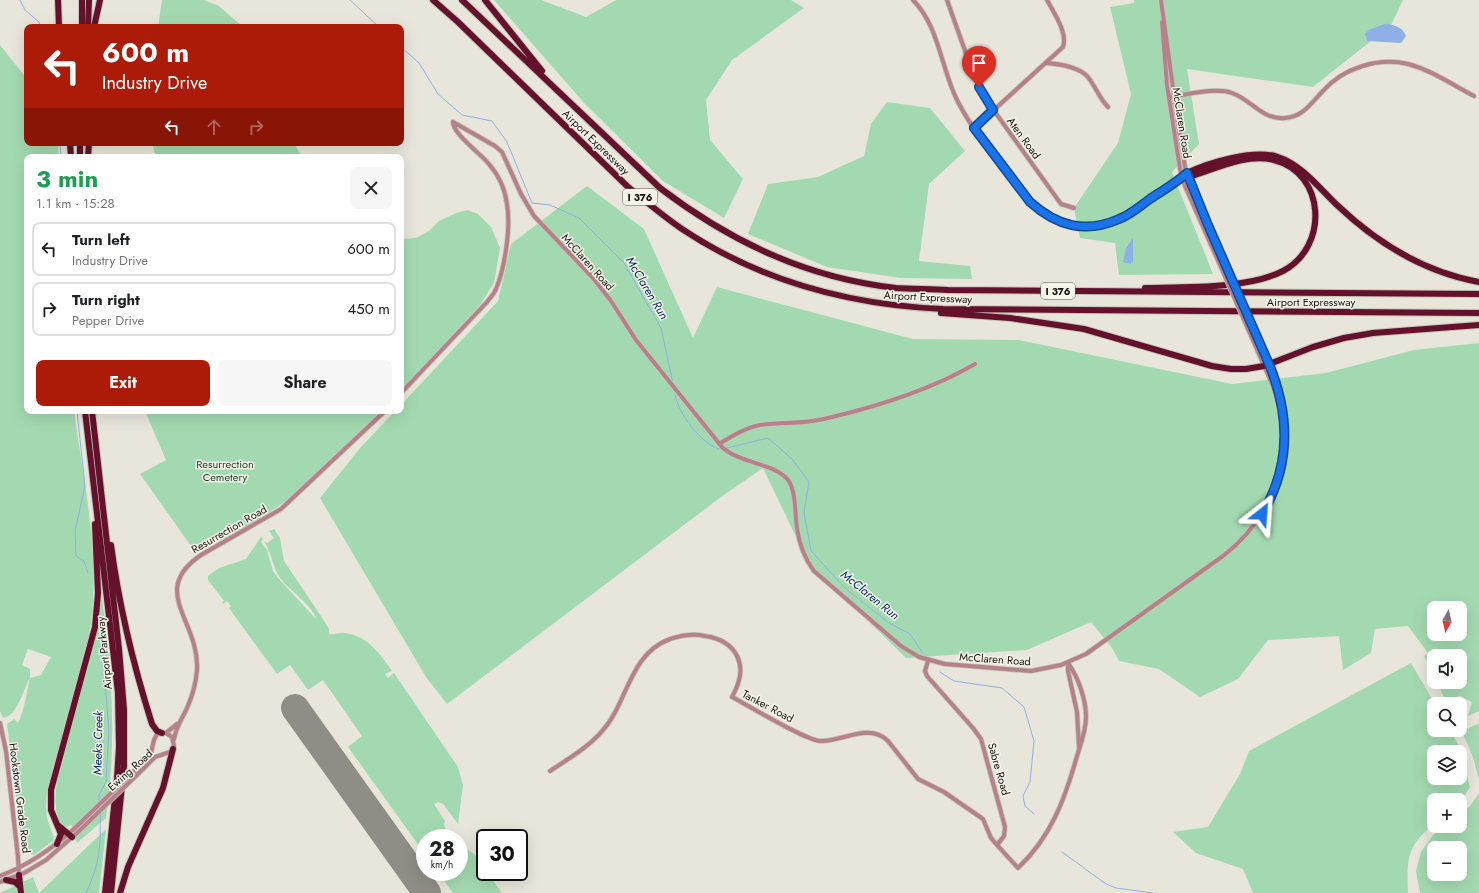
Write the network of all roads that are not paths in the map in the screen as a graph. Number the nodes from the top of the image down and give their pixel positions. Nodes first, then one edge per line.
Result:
1 (58, 0) edge
2 (82, 0) edge
3 (89, 0) edge
4 (100, 0) edge
5 (433, 0) edge
6 (462, 0) edge
7 (485, 0) edge
8 (913, 0) edge
9 (947, 0) edge
10 (1047, 0) edge
11 (1161, 0) edge
12 (1163, 18) junction
13 (59, 24) edge
14 (82, 24) edge
15 (88, 24) edge
16 (95, 24) edge
17 (1045, 63) junction
18 (1174, 96) junction
19 (1474, 96) dead end
20 (1169, 97) junction
21 (1108, 107) dead end
22 (993, 110) junction
23 (974, 128) junction
24 (596, 129) junction
25 (1186, 176) junction
26 (1074, 208) dead end
27 (1479, 282) edge
28 (948, 290) junction
29 (816, 291) junction
30 (1479, 294) edge
31 (1479, 313) edge
32 (1479, 325) edge
33 (975, 364) dead end
34 (1267, 365) junction
35 (404, 391) edge
36 (85, 414) edge
37 (92, 414) edge
38 (92, 414) edge
39 (382, 414) edge
40 (719, 444) junction
41 (92, 471) junction
42 (928, 661) junction
43 (1068, 663) junction
44 (0, 723) edge
45 (179, 723) junction
46 (164, 733) junction
47 (174, 739) junction
48 (1079, 747) junction
49 (173, 749) junction
50 (550, 771) dead end
51 (59, 826) junction
52 (70, 836) junction
53 (56, 844) junction
54 (997, 845) junction
55 (19, 872) junction
56 (0, 876) edge
57 (3, 881) edge
58 (20, 890) edge
59 (105, 893) edge
60 (111, 893) edge
61 (120, 893) edge

1 - 13 highway
2 - 14 highway
3 - 15 highway
4 - 16 highway
5 - 29 highway, Airport Expressway / I 376
6 - 24 highway, Airport Expressway / I 376
7 - 24 highway
8 - 23 street
9 - 22 street, Aten Road
10 - 17 street
11 - 12 street, McClaren Road
12 - 18 street, McClaren Road
12 - 20 street, McClaren Road
17 - 21 street
17 - 22 street
18 - 19 street
18 - 20 street
18 - 25 street, McClaren Road
20 - 25 street, McClaren Road
22 - 23 street
22 - 26 street, Aten Road
23 - 25 street
24 - 28 highway, Airport Expressway / I 376
25 - 27 highway
25 - 28 highway
25 - 34 street, McClaren Road, bridge
25 - 34 street, McClaren Road, bridge
28 - 30 highway, Airport Expressway / I 376
29 - 31 highway, Airport Expressway / I 376
29 - 34 highway
32 - 34 highway
33 - 40 street
34 - 43 street, McClaren Road
35 - 40 street, McClaren Road
36 - 41 highway, Airport Parkway
37 - 46 highway
38 - 60 highway, Airport Parkway
39 - 45 street, Resurrection Road
40 - 42 street, McClaren Road
41 - 51 highway
41 - 59 highway, Airport Parkway
42 - 43 street, McClaren Road
42 - 54 street, Sabre Road
43 - 48 street
43 - 48 street
44 - 55 street, Hookstown Grade Road
45 - 46 street, Resurrection Road
45 - 47 street, Resurrection Road
46 - 47 street
46 - 52 street, Ewing Road, bridge
47 - 49 street
48 - 54 street
49 - 52 street, Ewing Road, bridge
49 - 61 highway
50 - 54 street, Tanker Road
51 - 52 highway
51 - 53 highway
52 - 53 street, Ewing Road
52 - 55 street, Ewing Road
53 - 55 street, Ewing Road
55 - 56 street, Ewing Road
55 - 57 street, Ewing Road
55 - 58 highway
57 - 58 highway

